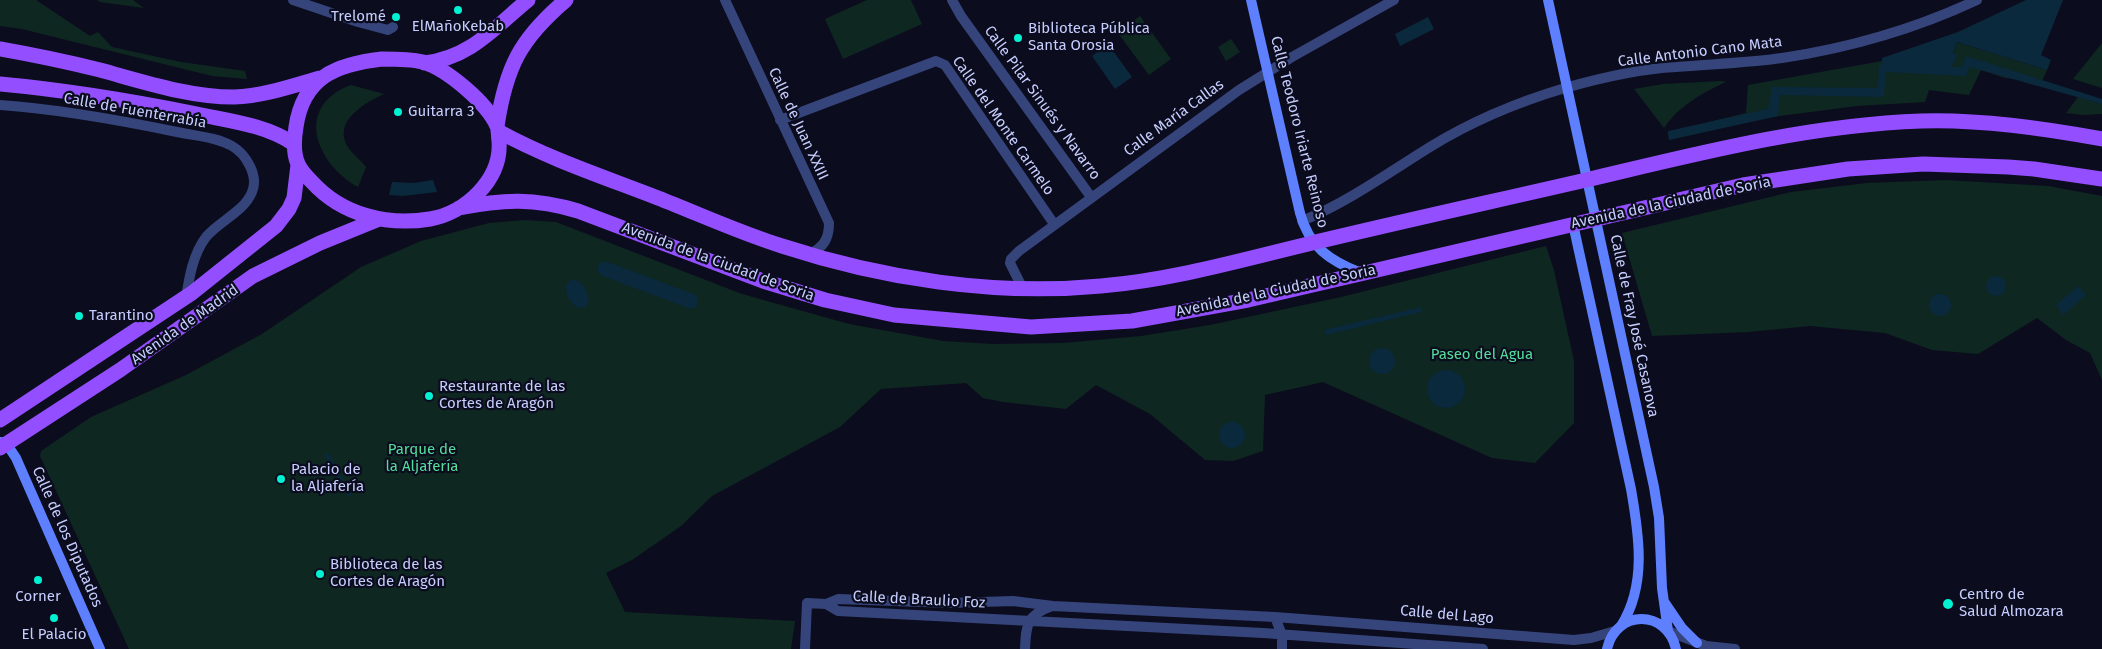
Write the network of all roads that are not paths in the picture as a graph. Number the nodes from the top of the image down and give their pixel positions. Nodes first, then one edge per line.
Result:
1 (294, 0) edge
2 (528, 0) edge
3 (566, 0) edge
4 (725, 0) edge
5 (952, 0) edge
6 (1251, 0) edge
7 (1394, 0) edge
8 (1548, 0) edge
9 (1977, 0) edge
10 (393, 27) dead end
11 (0, 49) edge
12 (424, 63) junction
13 (1267, 71) junction
14 (321, 77) junction
15 (0, 84) edge
16 (1567, 87) junction
17 (0, 106) edge
18 (780, 120) junction
19 (497, 128) junction
20 (2097, 136) edge
21 (294, 144) junction
22 (298, 165) junction
23 (251, 171) joint
24 (2102, 179) edge
25 (1587, 180) junction
26 (1091, 197) junction
27 (459, 208) junction
28 (1596, 219) junction
29 (379, 220) junction
30 (1302, 221) junction
31 (1054, 224) junction
32 (1573, 224) junction
33 (1313, 243) junction
34 (809, 255) junction
35 (1361, 273) junction
36 (1023, 289) junction
37 (186, 298) junction
38 (0, 420) edge
39 (2, 445) edge
40 (1663, 600) junction
41 (826, 604) junction
42 (1053, 606) junction
43 (1275, 617) junction
44 (1029, 620) junction
45 (1618, 628) junction
46 (1668, 631) junction
47 (1282, 635) junction
48 (1697, 643) junction
49 (100, 649) edge
50 (805, 649) edge
51 (1025, 649) edge
52 (1282, 649) edge
53 (1484, 649) edge
54 (1607, 649) edge
55 (1676, 649) edge
56 (1735, 649) edge

1 - 10 street
2 - 12 main road
3 - 19 main road
4 - 18 street, Calle de Juan XXIII
5 - 26 street, Calle Pilar Sinués y Navarro
6 - 13 street, Calle Teodoro Iriarte Reinoso
7 - 13 street, Calle María Callas
8 - 16 street, Calle de Fray José Casanova
9 - 16 street, Calle Antonio Cano Mata
11 - 14 main road
12 - 14 main road
12 - 19 main road
13 - 26 street, Calle María Callas
13 - 30 street, Calle Teodoro Iriarte Reinoso
14 - 21 main road
15 - 21 main road
16 - 25 street, Calle de Fray José Casanova
16 - 30 street, Calle Antonio Cano Mata
17 - 23 street, Calle de Fuenterrabía
18 - 31 street, Calle del Monte Carmelo
18 - 34 street, Calle de Juan XXIII
19 - 27 main road
19 - 34 main road
20 - 25 main road
21 - 22 main road
22 - 29 main road
22 - 37 main road, Avenida de Madrid
23 - 37 street, Avenida de Madrid
24 - 28 main road, Avenida de la Ciudad de Soria
25 - 28 street, Calle de Fray José Casanova
25 - 33 main road
26 - 31 street, Calle María Callas
27 - 29 main road
27 - 35 main road, Avenida de la Ciudad de Soria
28 - 32 main road, Avenida de la Ciudad de Soria
28 - 40 street, Calle de Fray José Casanova
29 - 39 main road, Avenida de Madrid
30 - 33 street, Calle Teodoro Iriarte Reinoso
31 - 36 street, Calle María Callas
32 - 35 main road, Avenida de la Ciudad de Soria
32 - 45 street
33 - 35 street, Calle Teodoro Iriarte Reinoso
33 - 36 main road
34 - 36 main road
37 - 38 main road, Avenida de Madrid
39 - 49 street, Calle de los Diputados
40 - 46 street, Calle de Fray José Casanova
40 - 48 street
41 - 42 street, Calle de Braulio Foz
41 - 44 street, Calle de Braulio Foz
41 - 50 street
42 - 43 street, Calle de Braulio Foz
42 - 44 street
43 - 45 street, Calle del Lago
43 - 47 street
44 - 47 street, Calle de Braulio Foz
44 - 51 street
45 - 46 street
45 - 54 street
46 - 48 street
46 - 55 street, Calle de Fray José Casanova
47 - 52 street
47 - 53 street, Calle del Lago
48 - 56 street

